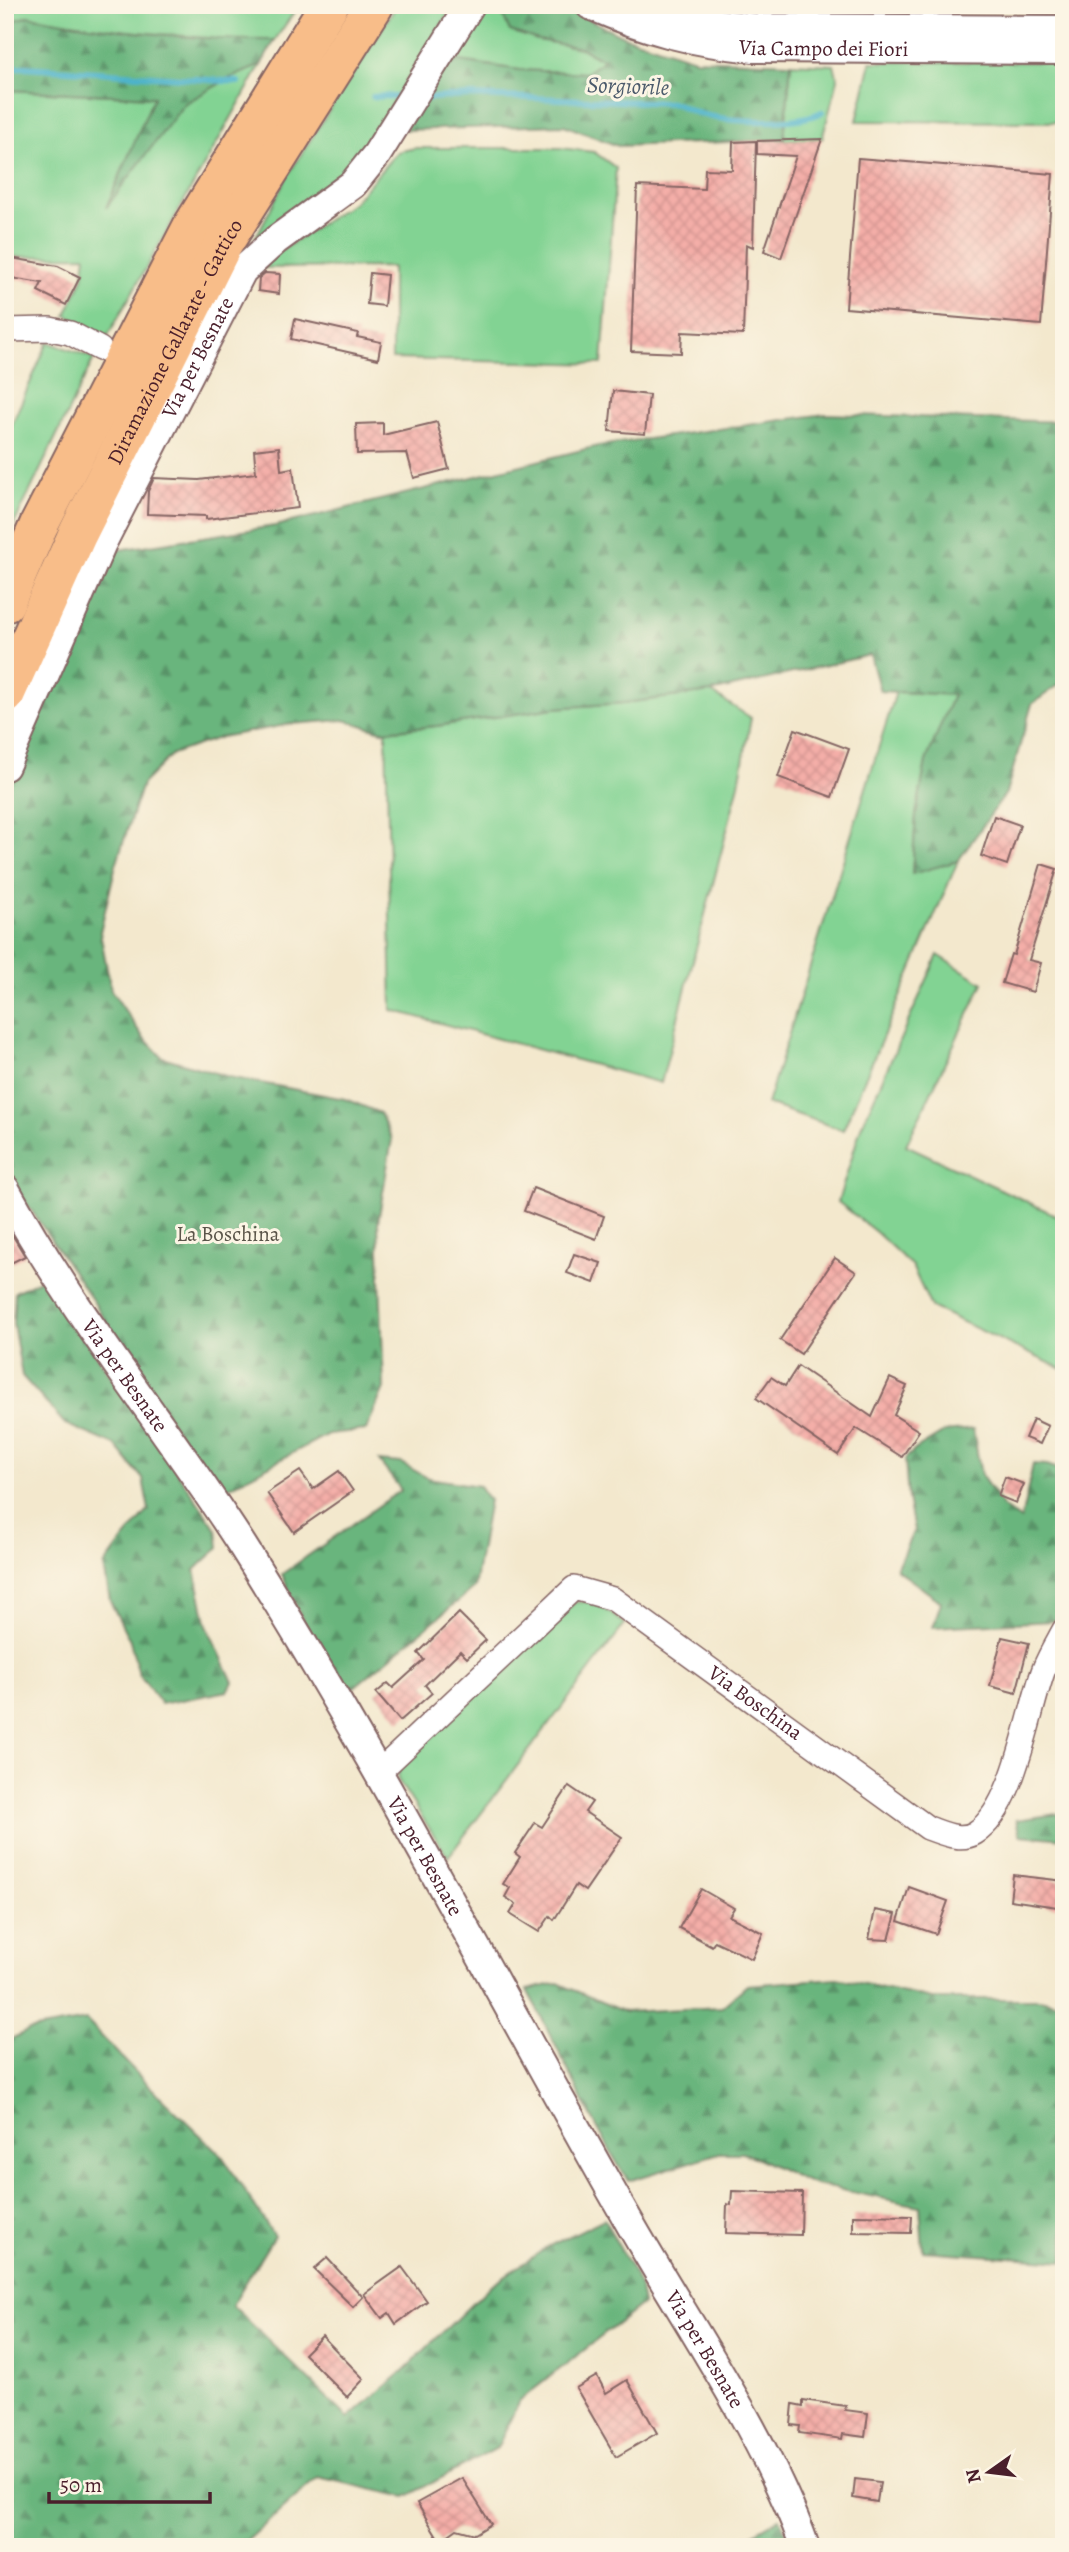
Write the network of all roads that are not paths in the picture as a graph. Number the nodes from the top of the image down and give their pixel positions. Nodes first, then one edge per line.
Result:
1 (330, 5) edge
2 (374, 5) edge
3 (470, 5) edge
4 (590, 5) edge
5 (640, 5) edge
6 (1064, 30) edge
7 (1064, 50) edge
8 (5, 330) edge
9 (100, 349) dead end
10 (5, 603) edge
11 (5, 695) edge
12 (5, 766) edge
13 (5, 1189) edge
14 (1064, 1630) edge
15 (379, 1772) junction
16 (805, 2547) edge

1 - 10 highway, Diramazione Gallarate - Gattico
2 - 11 highway, Diramazione Gallarate - Gattico
3 - 12 street, Via per Besnate
4 - 7 street, Via Campo dei Fiori
5 - 6 street, Via Campo dei Fiori
8 - 9 street
13 - 15 street, Via per Besnate
14 - 15 street, Via Boschina
15 - 16 street, Via per Besnate

